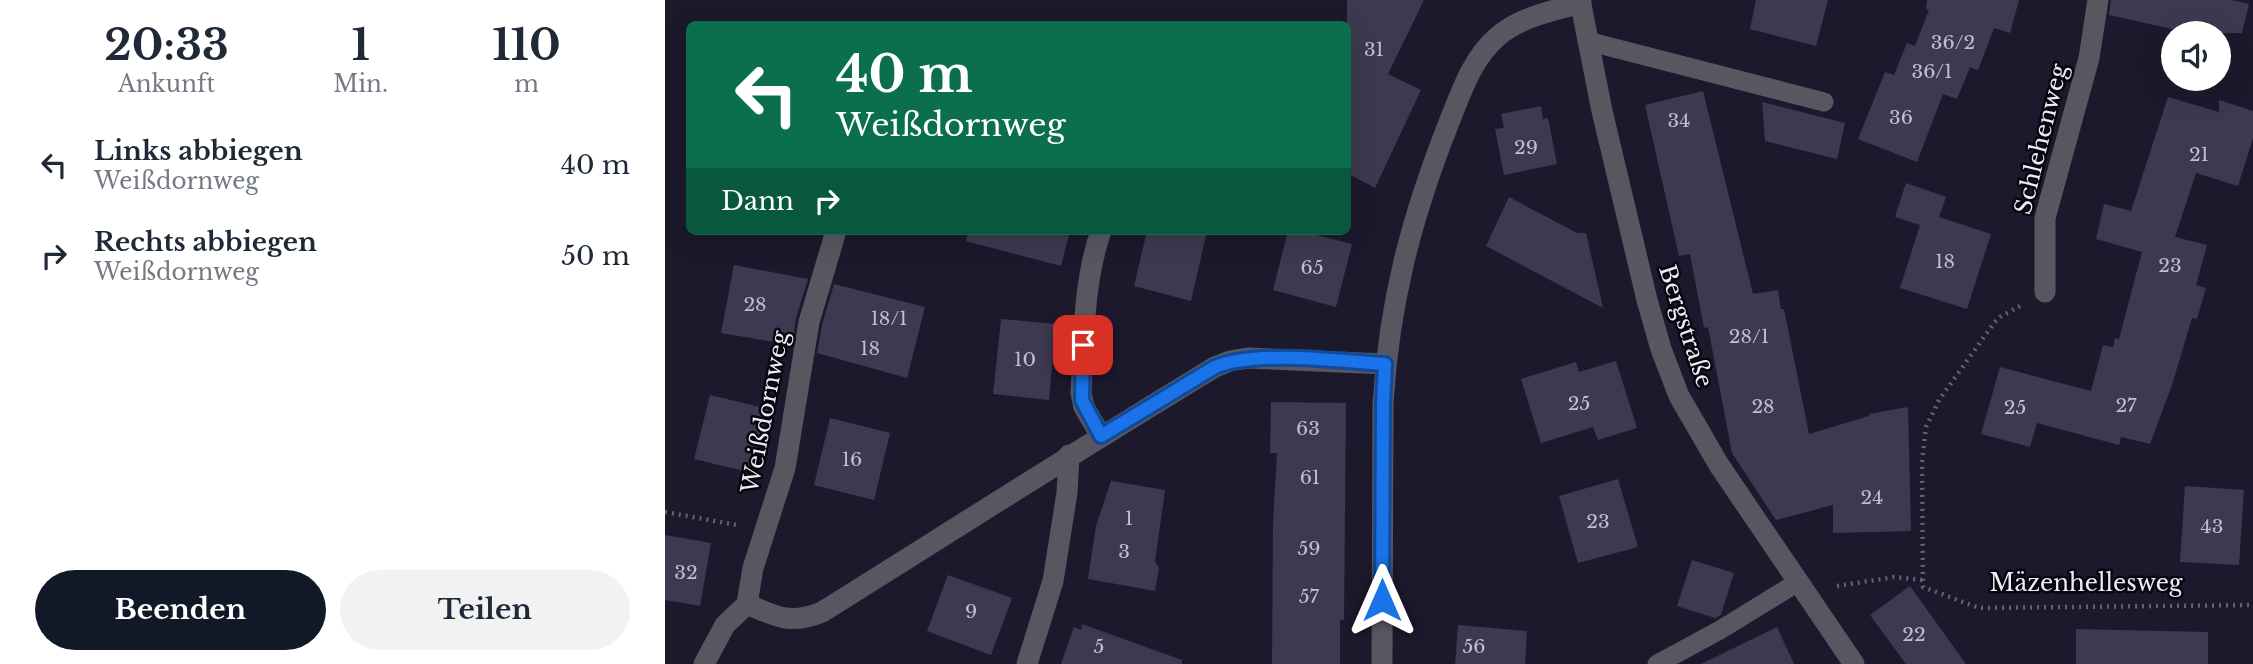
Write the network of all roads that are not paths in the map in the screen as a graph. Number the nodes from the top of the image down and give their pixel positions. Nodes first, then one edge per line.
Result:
1 (2098, 0) edge
2 (1580, 2) edge
3 (1587, 41) junction
4 (1824, 102) dead end
5 (835, 235) edge
6 (1100, 235) edge
7 (2045, 292) road end
8 (1385, 364) junction
9 (1101, 436) junction
10 (1069, 455) junction
11 (1802, 587) junction
12 (747, 604) junction
13 (704, 664) edge
14 (1027, 664) edge
15 (1382, 664) edge
16 (1657, 664) edge
17 (1854, 664) edge

1 - 7 street, Schlehenweg
2 - 3 street, Bergstraße
2 - 8 street
3 - 4 lane
3 - 11 street, Bergstraße
5 - 12 street, Weißdornweg
6 - 9 street
8 - 9 street
8 - 15 street
9 - 10 street
10 - 12 street
10 - 14 street
11 - 16 lane
11 - 17 street, Bergstraße
12 - 13 street

